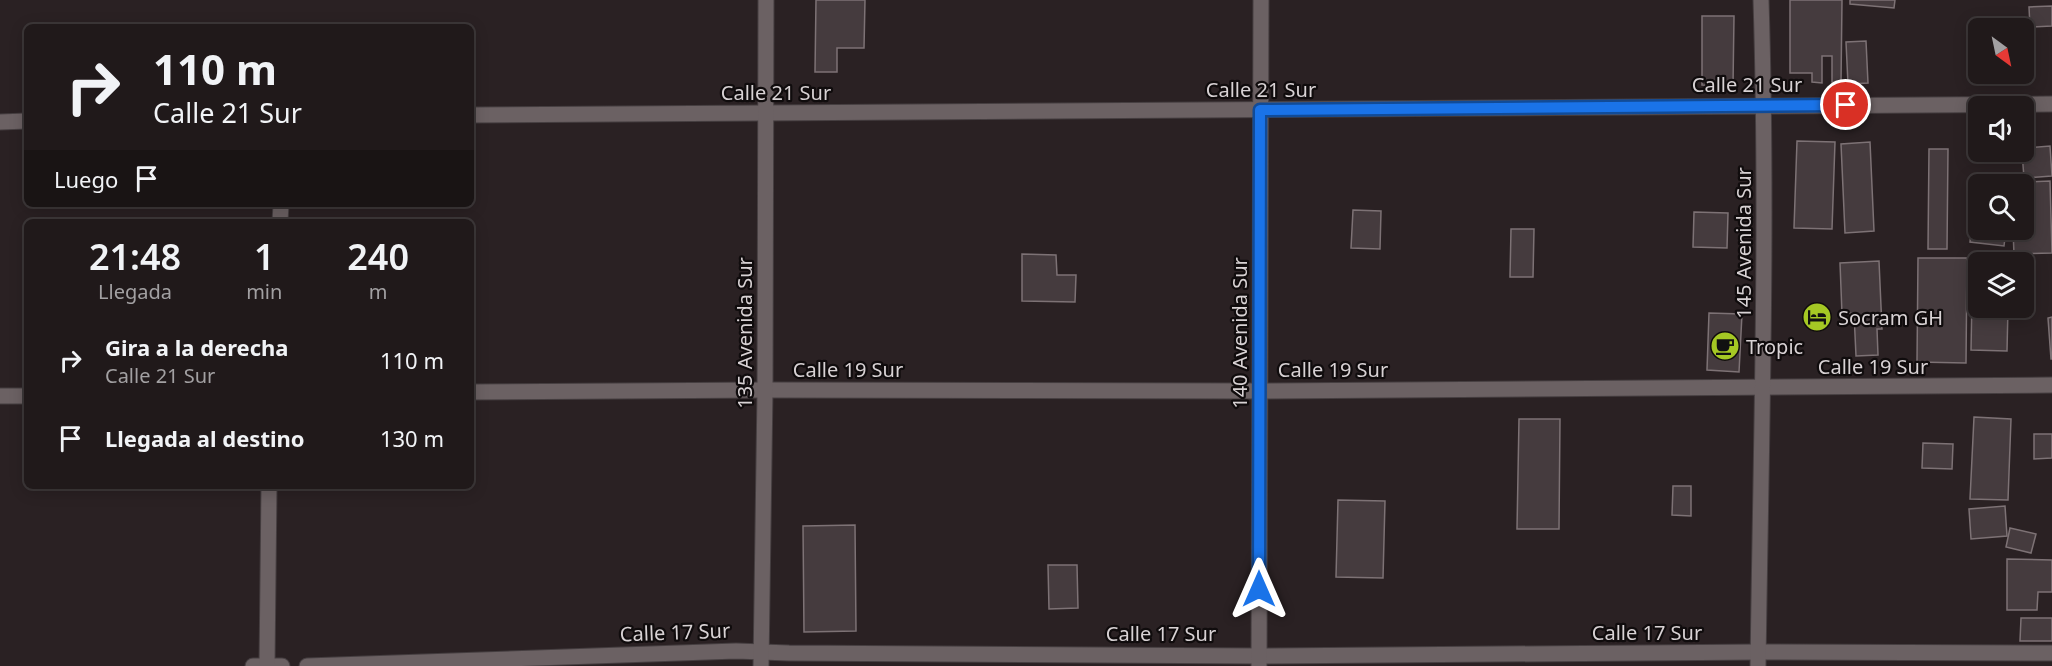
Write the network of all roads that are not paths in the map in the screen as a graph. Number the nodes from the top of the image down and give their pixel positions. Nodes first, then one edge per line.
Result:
1 (766, 0) edge
2 (1261, 0) edge
3 (1761, 0) edge
4 (2052, 104) edge
5 (1764, 105) junction
6 (1260, 110) junction
7 (765, 114) junction
8 (474, 115) edge
9 (24, 121) edge
10 (0, 122) edge
11 (2052, 385) edge
12 (1763, 387) junction
13 (765, 390) junction
14 (1260, 390) junction
15 (474, 392) edge
16 (0, 396) edge
17 (24, 396) edge
18 (269, 489) edge
19 (2052, 653) edge
20 (761, 659) edge
21 (1759, 659) edge
22 (1259, 661) edge
23 (267, 666) edge
24 (307, 666) edge

1 - 7 street, 135 Avenida Sur
2 - 6 street, 140 Avenida Sur
3 - 5 street, 145 Avenida Sur
4 - 5 street, Calle 21 Sur
5 - 6 street, Calle 21 Sur
5 - 12 street, 145 Avenida Sur
6 - 7 street, Calle 21 Sur
6 - 14 street, 140 Avenida Sur
7 - 8 street, Calle 21 Sur
7 - 13 street, 135 Avenida Sur
9 - 10 street
11 - 12 street, Calle 19 Sur
12 - 14 street, Calle 19 Sur
12 - 21 street, 145 Avenida Sur
13 - 14 street, Calle 19 Sur
13 - 15 street, Calle 19 Sur
13 - 20 street, 135 Avenida Sur
14 - 22 street, 140 Avenida Sur
16 - 17 street
18 - 23 street
19 - 21 street, Calle 17 Sur
20 - 22 street, Calle 17 Sur
20 - 24 street, Calle 17 Sur
21 - 22 street, Calle 17 Sur

